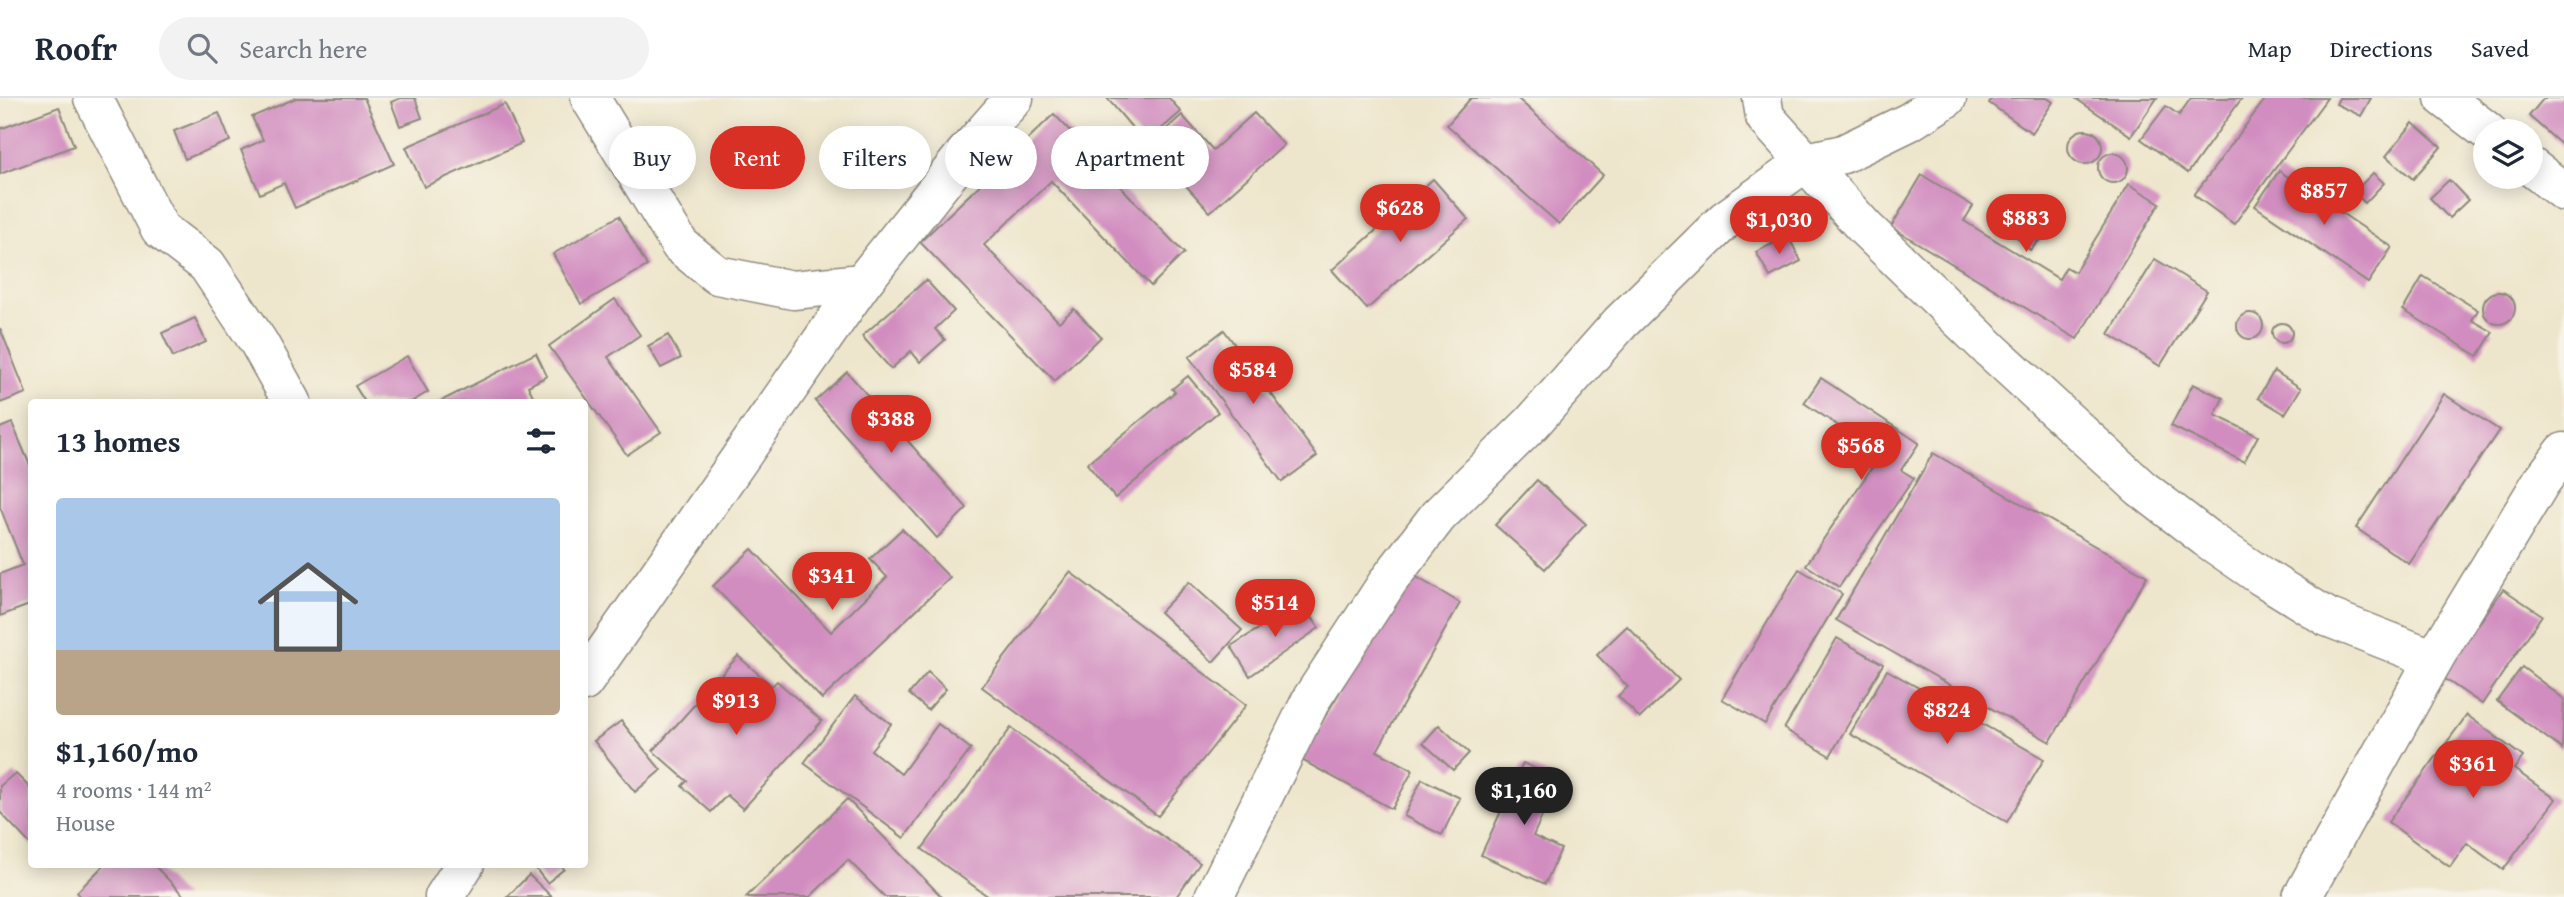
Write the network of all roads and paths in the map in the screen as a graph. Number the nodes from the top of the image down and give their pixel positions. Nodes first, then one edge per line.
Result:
1 (93, 98) edge
2 (590, 98) edge
3 (1014, 98) edge
4 (1762, 98) edge
5 (1947, 98) edge
6 (2444, 98) edge
7 (2473, 120) edge
8 (1806, 162) junction
9 (2543, 176) edge
10 (2564, 192) edge
11 (862, 283) junction
12 (290, 399) edge
13 (2564, 452) edge
14 (2434, 659) junction
15 (588, 676) edge
16 (462, 868) edge
17 (444, 897) edge
18 (1214, 897) edge
19 (2301, 897) edge

1 - 12 street
2 - 11 street
3 - 11 street
4 - 8 street
5 - 8 street
6 - 7 street
8 - 14 street
8 - 18 street
9 - 10 street
11 - 15 street
13 - 14 street
14 - 19 street
16 - 17 street

